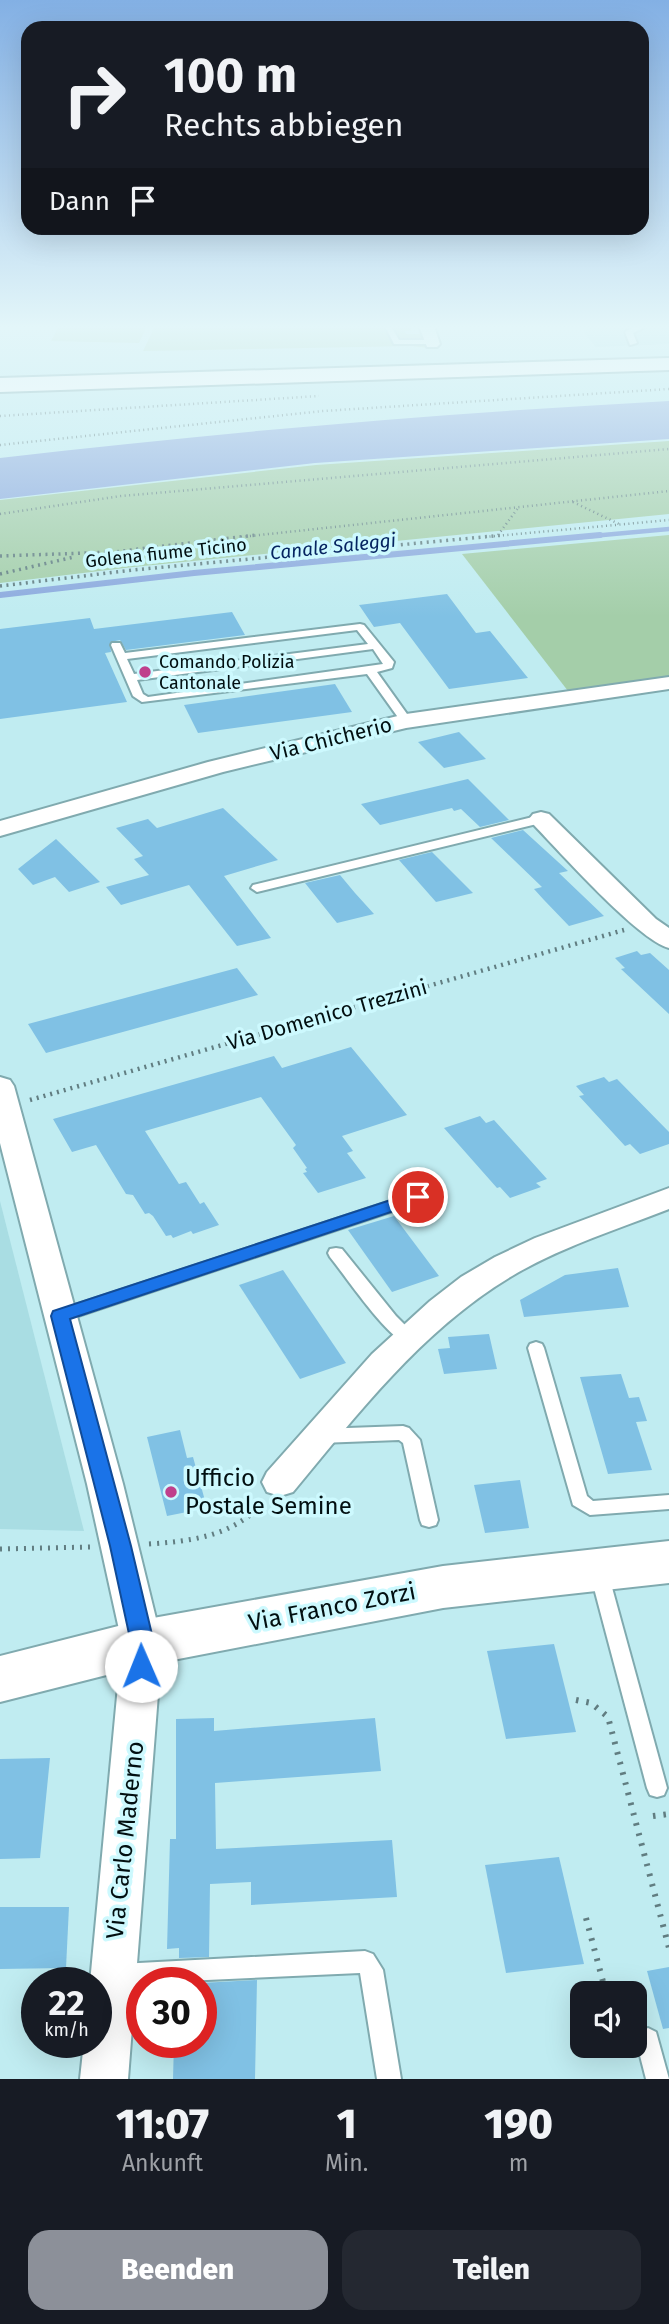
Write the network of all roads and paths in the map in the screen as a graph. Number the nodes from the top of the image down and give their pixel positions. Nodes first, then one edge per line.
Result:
1 (209, 423) edge
2 (0, 445) edge
3 (669, 449) edge
4 (669, 491) edge
5 (571, 502) junction
6 (518, 508) junction
7 (0, 514) edge
8 (669, 520) edge
9 (620, 524) junction
10 (498, 536) junction
11 (83, 555) junction
12 (0, 556) edge
13 (0, 574) edge
14 (0, 586) edge
15 (116, 645) dead end
16 (376, 646) junction
17 (121, 657) junction
18 (370, 670) junction
19 (131, 678) junction
20 (669, 683) edge
21 (406, 721) junction
22 (541, 818) joint
23 (0, 829) edge
24 (257, 888) dead end
25 (658, 921) edge
26 (669, 940) edge
27 (3, 1096) edge
28 (418, 1197) dead end
29 (669, 1198) edge
30 (336, 1253) dead end
31 (60, 1316) junction
32 (411, 1338) junction
33 (536, 1348) dead end
34 (319, 1436) junction
35 (280, 1482) joint
36 (669, 1502) edge
37 (429, 1520) dead end
38 (120, 1546) junction
39 (0, 1549) edge
40 (669, 1562) edge
41 (598, 1569) junction
42 (142, 1643) junction
43 (0, 1679) edge
44 (576, 1700) dead end
45 (657, 1788) dead end
46 (669, 1814) edge
47 (653, 1815) dead end
48 (586, 1918) dead end
49 (669, 1948) edge
50 (112, 1967) edge
51 (112, 1976) edge
52 (603, 1981) edge
53 (648, 2040) dead end
54 (105, 2058) edge
55 (104, 2079) edge
56 (389, 2079) edge
57 (658, 2079) edge

1 - 2 path
3 - 7 path
4 - 5 path
5 - 6 path
5 - 9 path
6 - 10 path
6 - 11 path
8 - 9 path, Golena fiume Ticino
9 - 10 path, Golena fiume Ticino
10 - 14 path, Golena fiume Ticino
11 - 12 path
11 - 13 path
15 - 17 lane
16 - 17 lane
16 - 18 lane
16 - 19 lane
17 - 19 lane
18 - 19 lane
18 - 21 lane
20 - 21 street, Via Chicherio
21 - 23 street, Via Chicherio
22 - 24 lane
22 - 25 street
25 - 26 street
25 - 27 path, Via Domenico Trezzini
27 - 31 street, Via Carlo Maderno
28 - 31 lane
29 - 32 street
30 - 32 lane
31 - 38 street, Via Carlo Maderno
32 - 34 street
33 - 36 lane
34 - 35 street
34 - 37 lane
35 - 38 path
38 - 39 path
38 - 42 street, Via Carlo Maderno
40 - 41 main road, Via Franco Zorzi
41 - 42 main road, Via Franco Zorzi
41 - 45 lane
42 - 43 main road, Via Franco Zorzi
42 - 50 street, Via Carlo Maderno
44 - 49 path
46 - 47 path
48 - 52 path
51 - 56 lane
53 - 57 lane
54 - 55 street, Via Carlo Maderno

